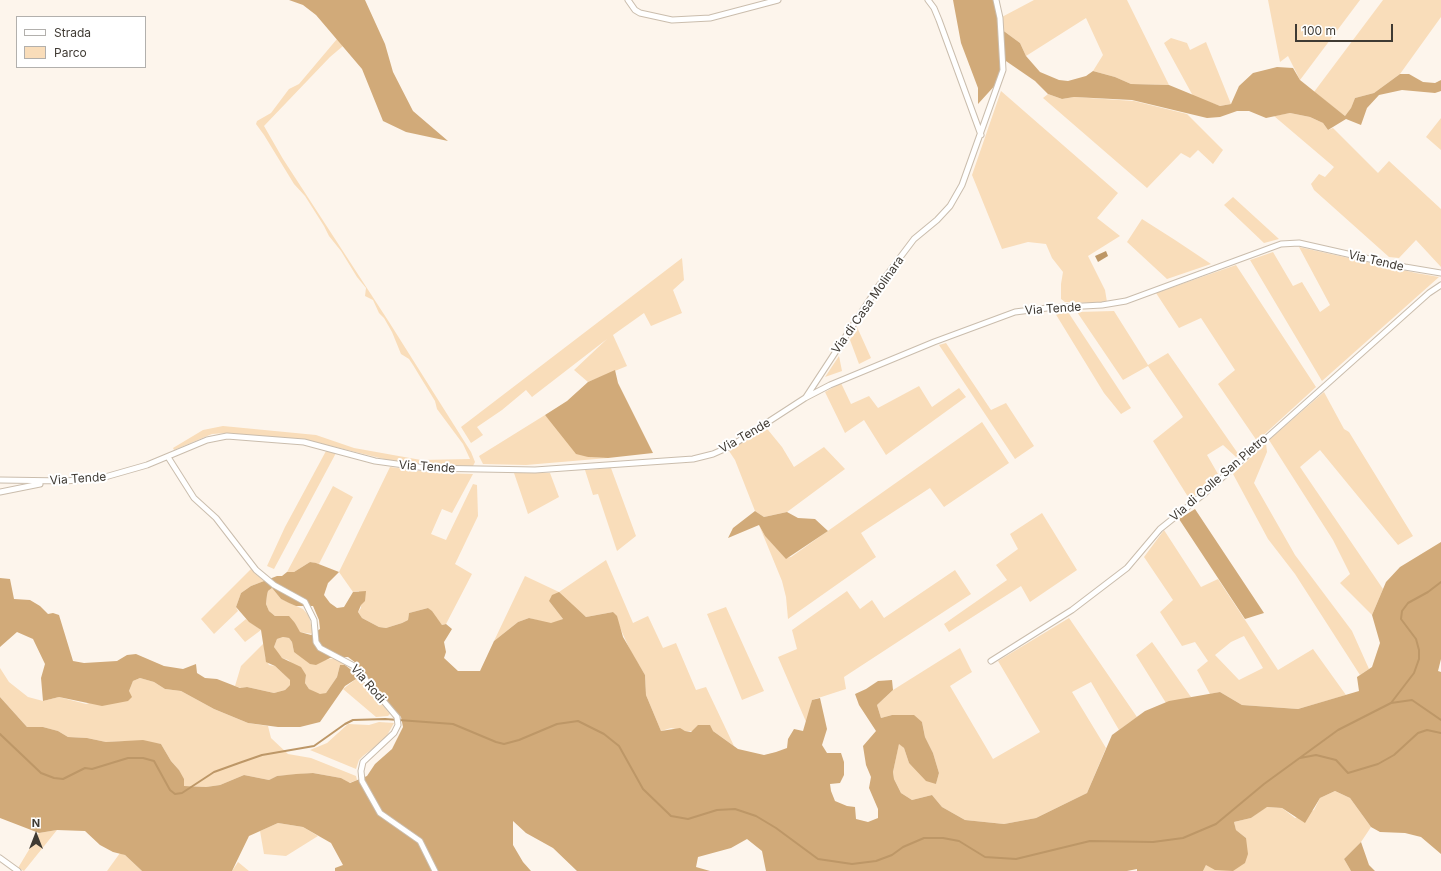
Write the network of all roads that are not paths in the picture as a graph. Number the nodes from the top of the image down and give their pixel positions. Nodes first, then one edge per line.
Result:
1 (628, 0) edge
2 (778, 0) edge
3 (928, 0) edge
4 (996, 0) edge
5 (981, 135) junction
6 (1441, 273) edge
7 (1441, 285) edge
8 (805, 398) junction
9 (168, 457) junction
10 (0, 480) edge
11 (48, 481) junction
12 (0, 492) edge
13 (991, 661) dead end
14 (0, 858) edge
15 (18, 871) edge
16 (434, 871) edge

1 - 2 street
3 - 5 street
4 - 5 street, Via di Casa Molinara
5 - 8 street, Via di Casa Molinara
6 - 8 street, Via Tende
7 - 13 street, Via di Colle San Pietro
8 - 9 street, Via Tende
9 - 11 street, Via Tende
9 - 16 street, Via Rodi
10 - 11 street, Via Tende
11 - 12 street
14 - 15 street

